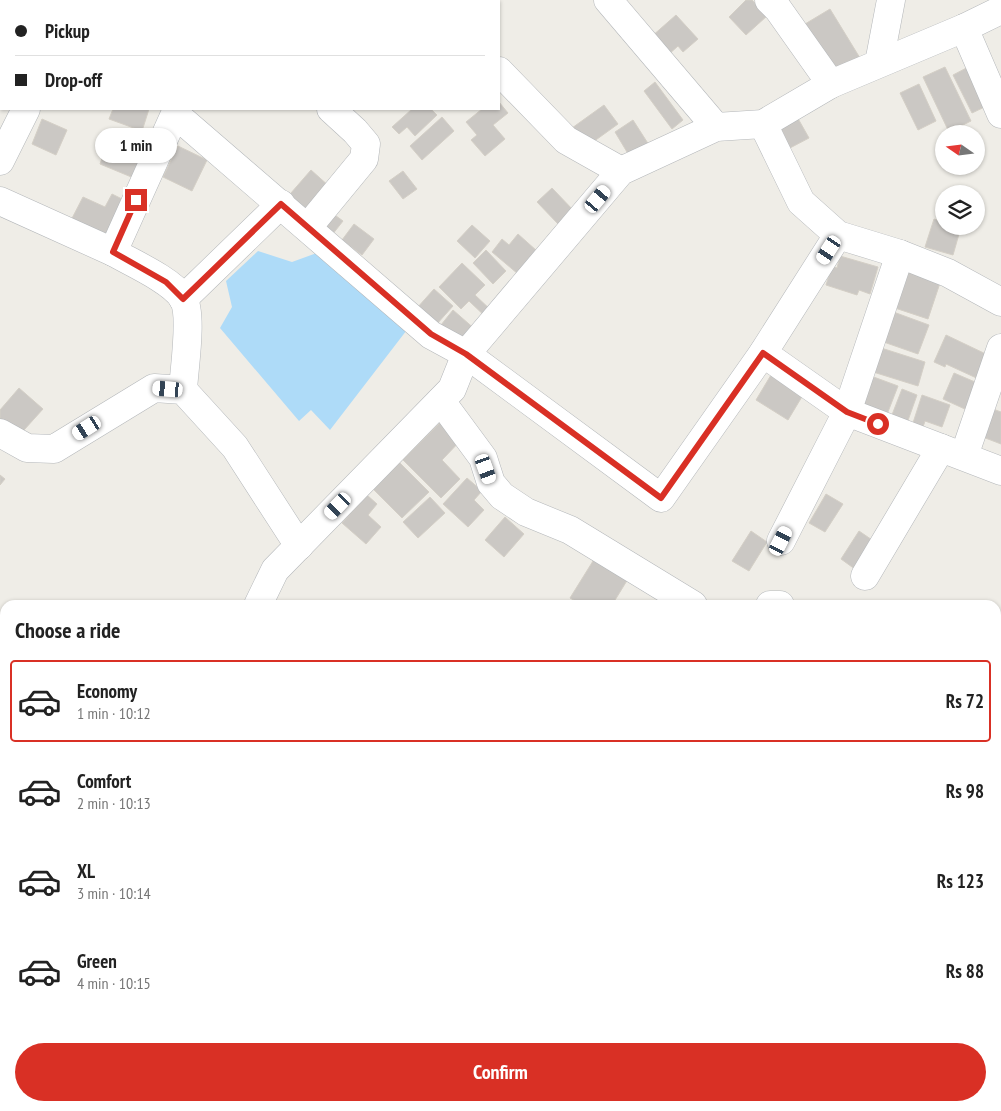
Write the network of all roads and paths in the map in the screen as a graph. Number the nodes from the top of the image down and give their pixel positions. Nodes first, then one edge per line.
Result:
1 (608, 0) edge
2 (769, 0) edge
3 (891, 0) edge
4 (1001, 10) edge
5 (964, 28) junction
6 (879, 63) junction
7 (500, 72) edge
8 (831, 84) junction
9 (26, 110) edge
10 (332, 110) edge
11 (176, 111) edge
12 (1001, 114) edge
13 (763, 124) junction
14 (716, 127) junction
15 (0, 161) edge
16 (621, 171) junction
17 (0, 201) edge
18 (281, 204) junction
19 (308, 227) junction
20 (838, 235) junction
21 (113, 252) junction
22 (900, 254) junction
23 (183, 299) junction
24 (1001, 302) edge
25 (1001, 348) edge
26 (763, 353) junction
27 (466, 354) junction
28 (183, 390) junction
29 (440, 401) junction
30 (847, 412) junction
31 (0, 433) edge
32 (952, 452) junction
33 (1001, 471) edge
34 (781, 541) dead end
35 (299, 546) junction
36 (865, 576) dead end
37 (260, 600) edge
38 (685, 600) edge

1 - 14 street
2 - 8 street
3 - 6 street
4 - 5 street
5 - 6 street
5 - 12 street
6 - 8 street
7 - 16 street
8 - 13 street
9 - 15 street
10 - 19 street
11 - 18 street
11 - 21 street
13 - 14 street
13 - 20 street
14 - 16 street
16 - 27 street
17 - 21 street
18 - 19 street
18 - 23 street
19 - 27 street
20 - 22 street
20 - 26 street
21 - 23 street
22 - 24 street
22 - 30 street
23 - 28 street
25 - 32 street
26 - 27 street
26 - 30 street
27 - 29 street
28 - 31 street
28 - 35 street
29 - 35 street
29 - 38 street
30 - 32 street
30 - 34 street
32 - 33 street
32 - 36 street
35 - 37 street

